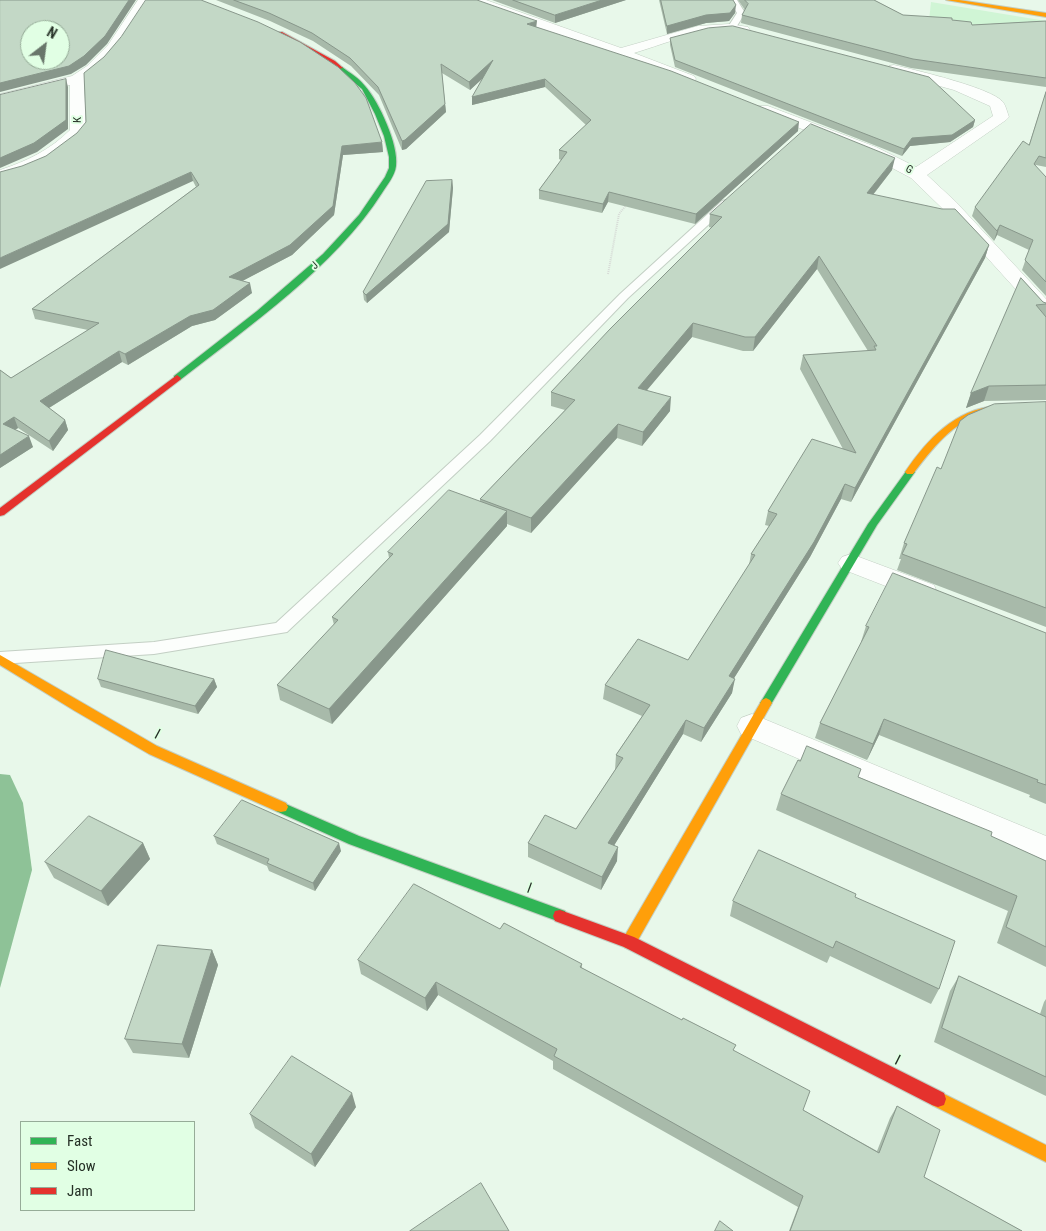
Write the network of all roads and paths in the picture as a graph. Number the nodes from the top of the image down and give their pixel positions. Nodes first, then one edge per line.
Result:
1 (144, 0) edge
2 (474, 0) edge
3 (733, 0) edge
4 (950, 0) edge
5 (1046, 15) edge
6 (732, 27) junction
7 (272, 29) edge
8 (755, 33) edge
9 (621, 52) junction
10 (881, 66) edge
11 (77, 79) junction
12 (699, 83) edge
13 (0, 98) edge
14 (744, 102) edge
15 (917, 174) junction
16 (0, 176) edge
17 (735, 195) edge
18 (630, 202) edge
19 (624, 296) junction
20 (1046, 311) edge
21 (1046, 409) edge
22 (0, 513) edge
23 (851, 563) junction
24 (944, 600) edge
25 (0, 659) edge
26 (752, 726) junction
27 (1046, 851) edge
28 (629, 942) junction
29 (1046, 1154) edge

1 - 11 street
2 - 9 street
3 - 6 lane
4 - 5 street
6 - 8 street
6 - 9 street
7 - 22 street, J
9 - 12 street
10 - 15 street
11 - 13 street
11 - 16 street, K
14 - 15 street, G
15 - 20 street, G
17 - 19 lane
18 - 19 path
19 - 25 lane
21 - 23 street
23 - 24 street
23 - 26 street
25 - 28 street, I
26 - 27 street
26 - 28 street
28 - 29 street, I

